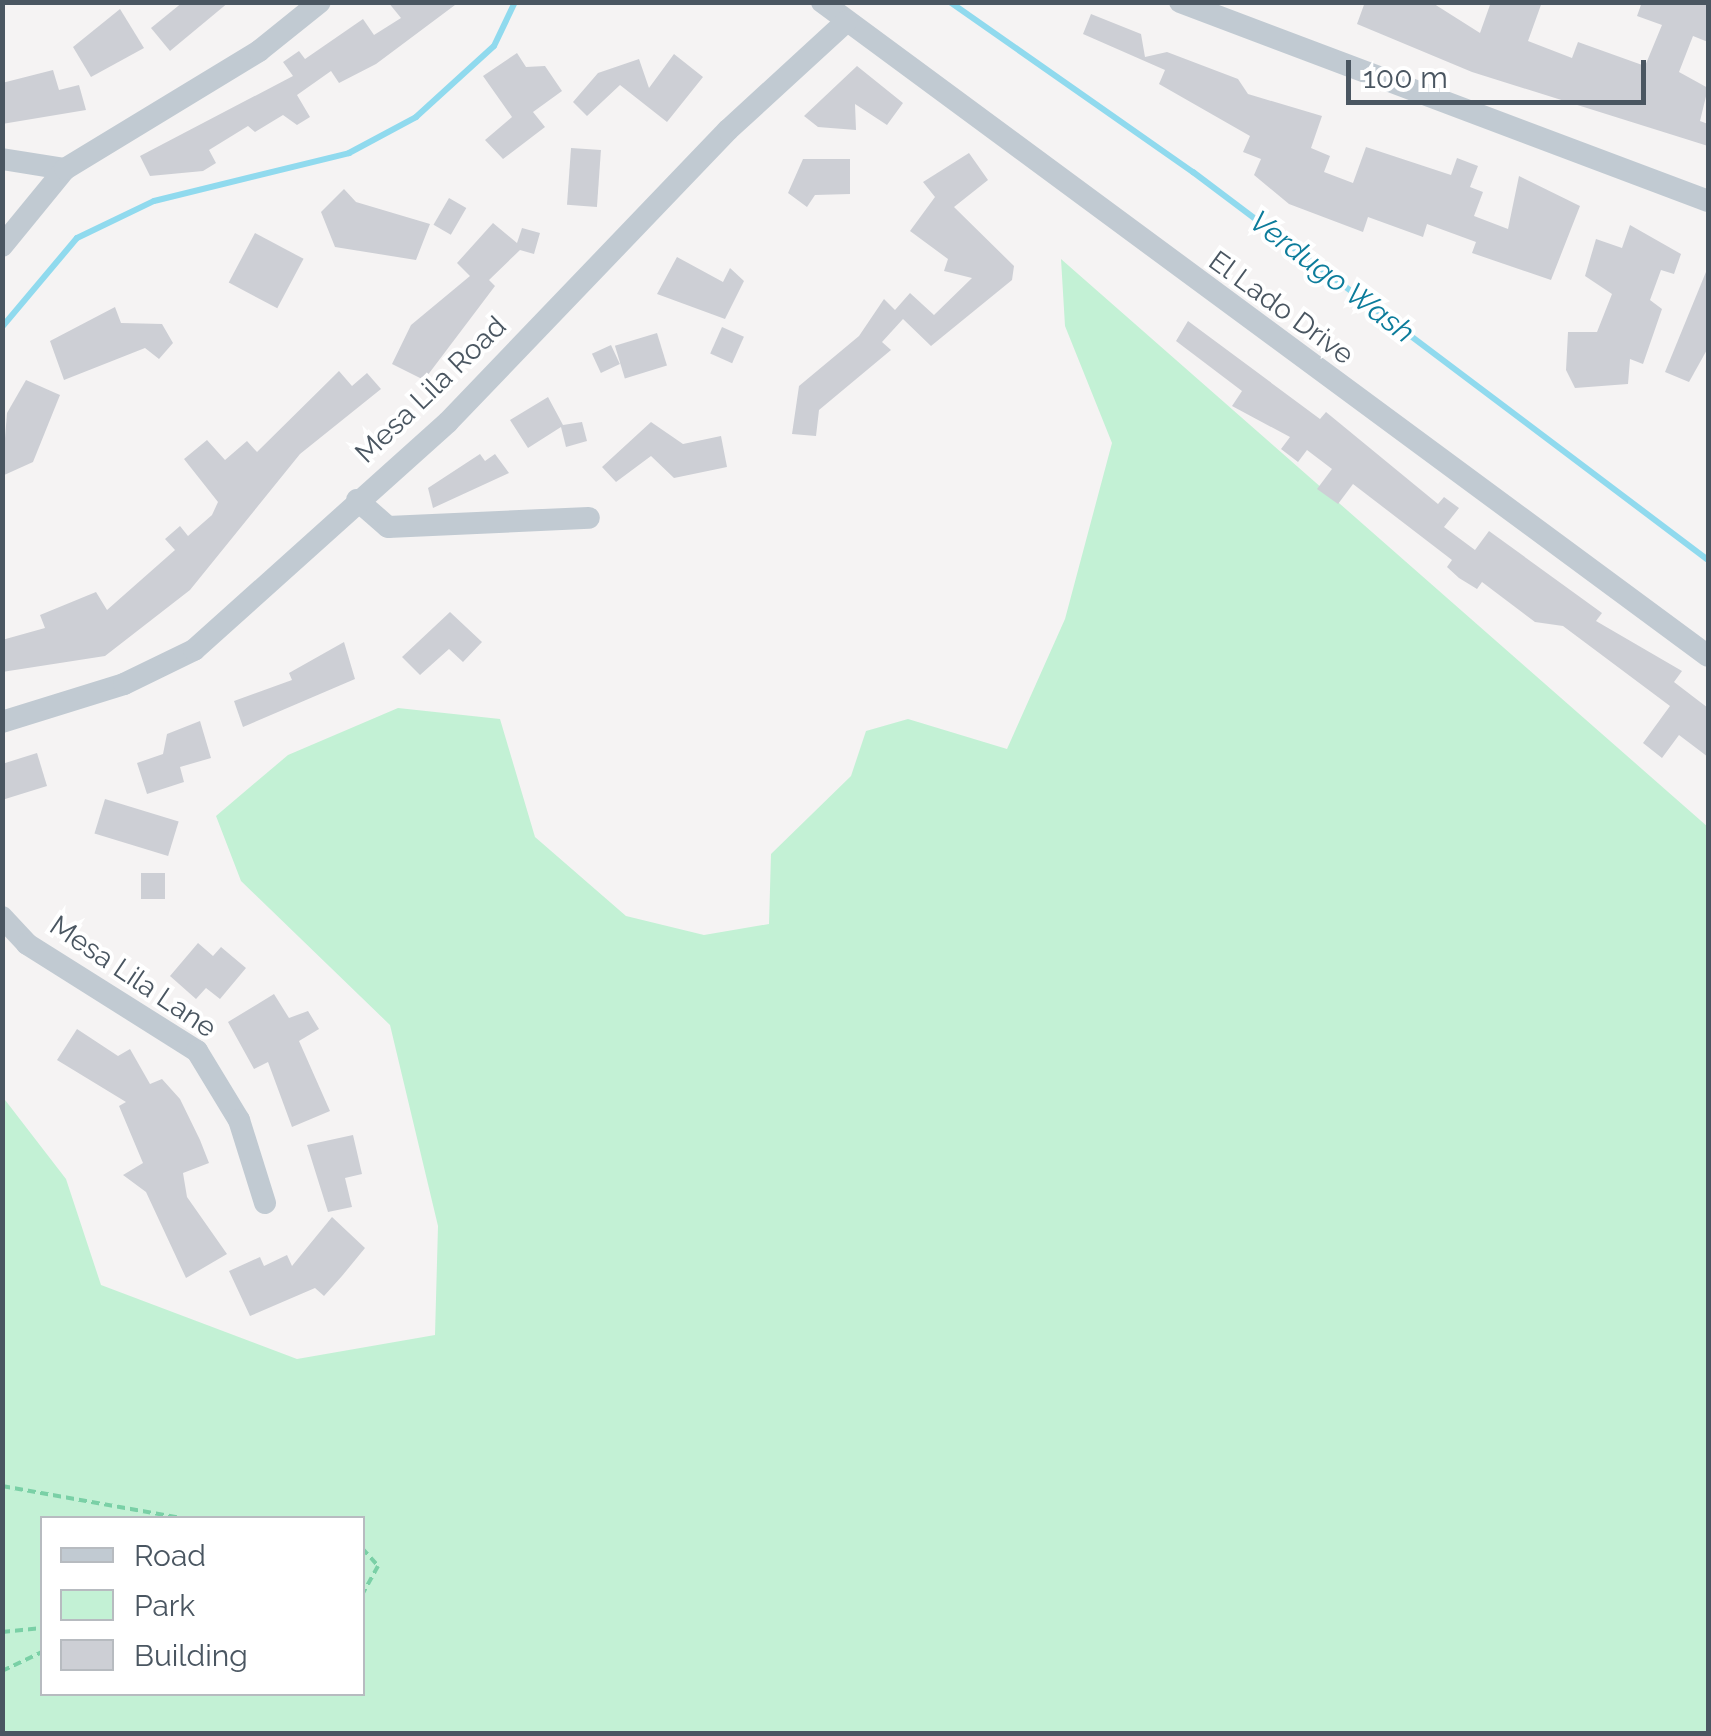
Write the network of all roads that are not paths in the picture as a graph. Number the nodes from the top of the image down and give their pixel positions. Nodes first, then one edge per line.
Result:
1 (320, 2) edge
2 (822, 2) edge
3 (1180, 2) edge
4 (847, 21) junction
5 (2, 159) edge
6 (65, 169) junction
7 (1708, 201) edge
8 (2, 246) edge
9 (357, 500) junction
10 (589, 518) dead end
11 (1708, 656) edge
12 (2, 722) edge
13 (2, 917) edge
14 (265, 1203) dead end

1 - 6 street
2 - 4 street, El Lado Drive
3 - 7 street
4 - 9 street, Mesa Lila Road
4 - 11 street, El Lado Drive
5 - 6 street
6 - 8 street
9 - 10 street
9 - 12 street, Mesa Lila Road
13 - 14 street, Mesa Lila Lane

